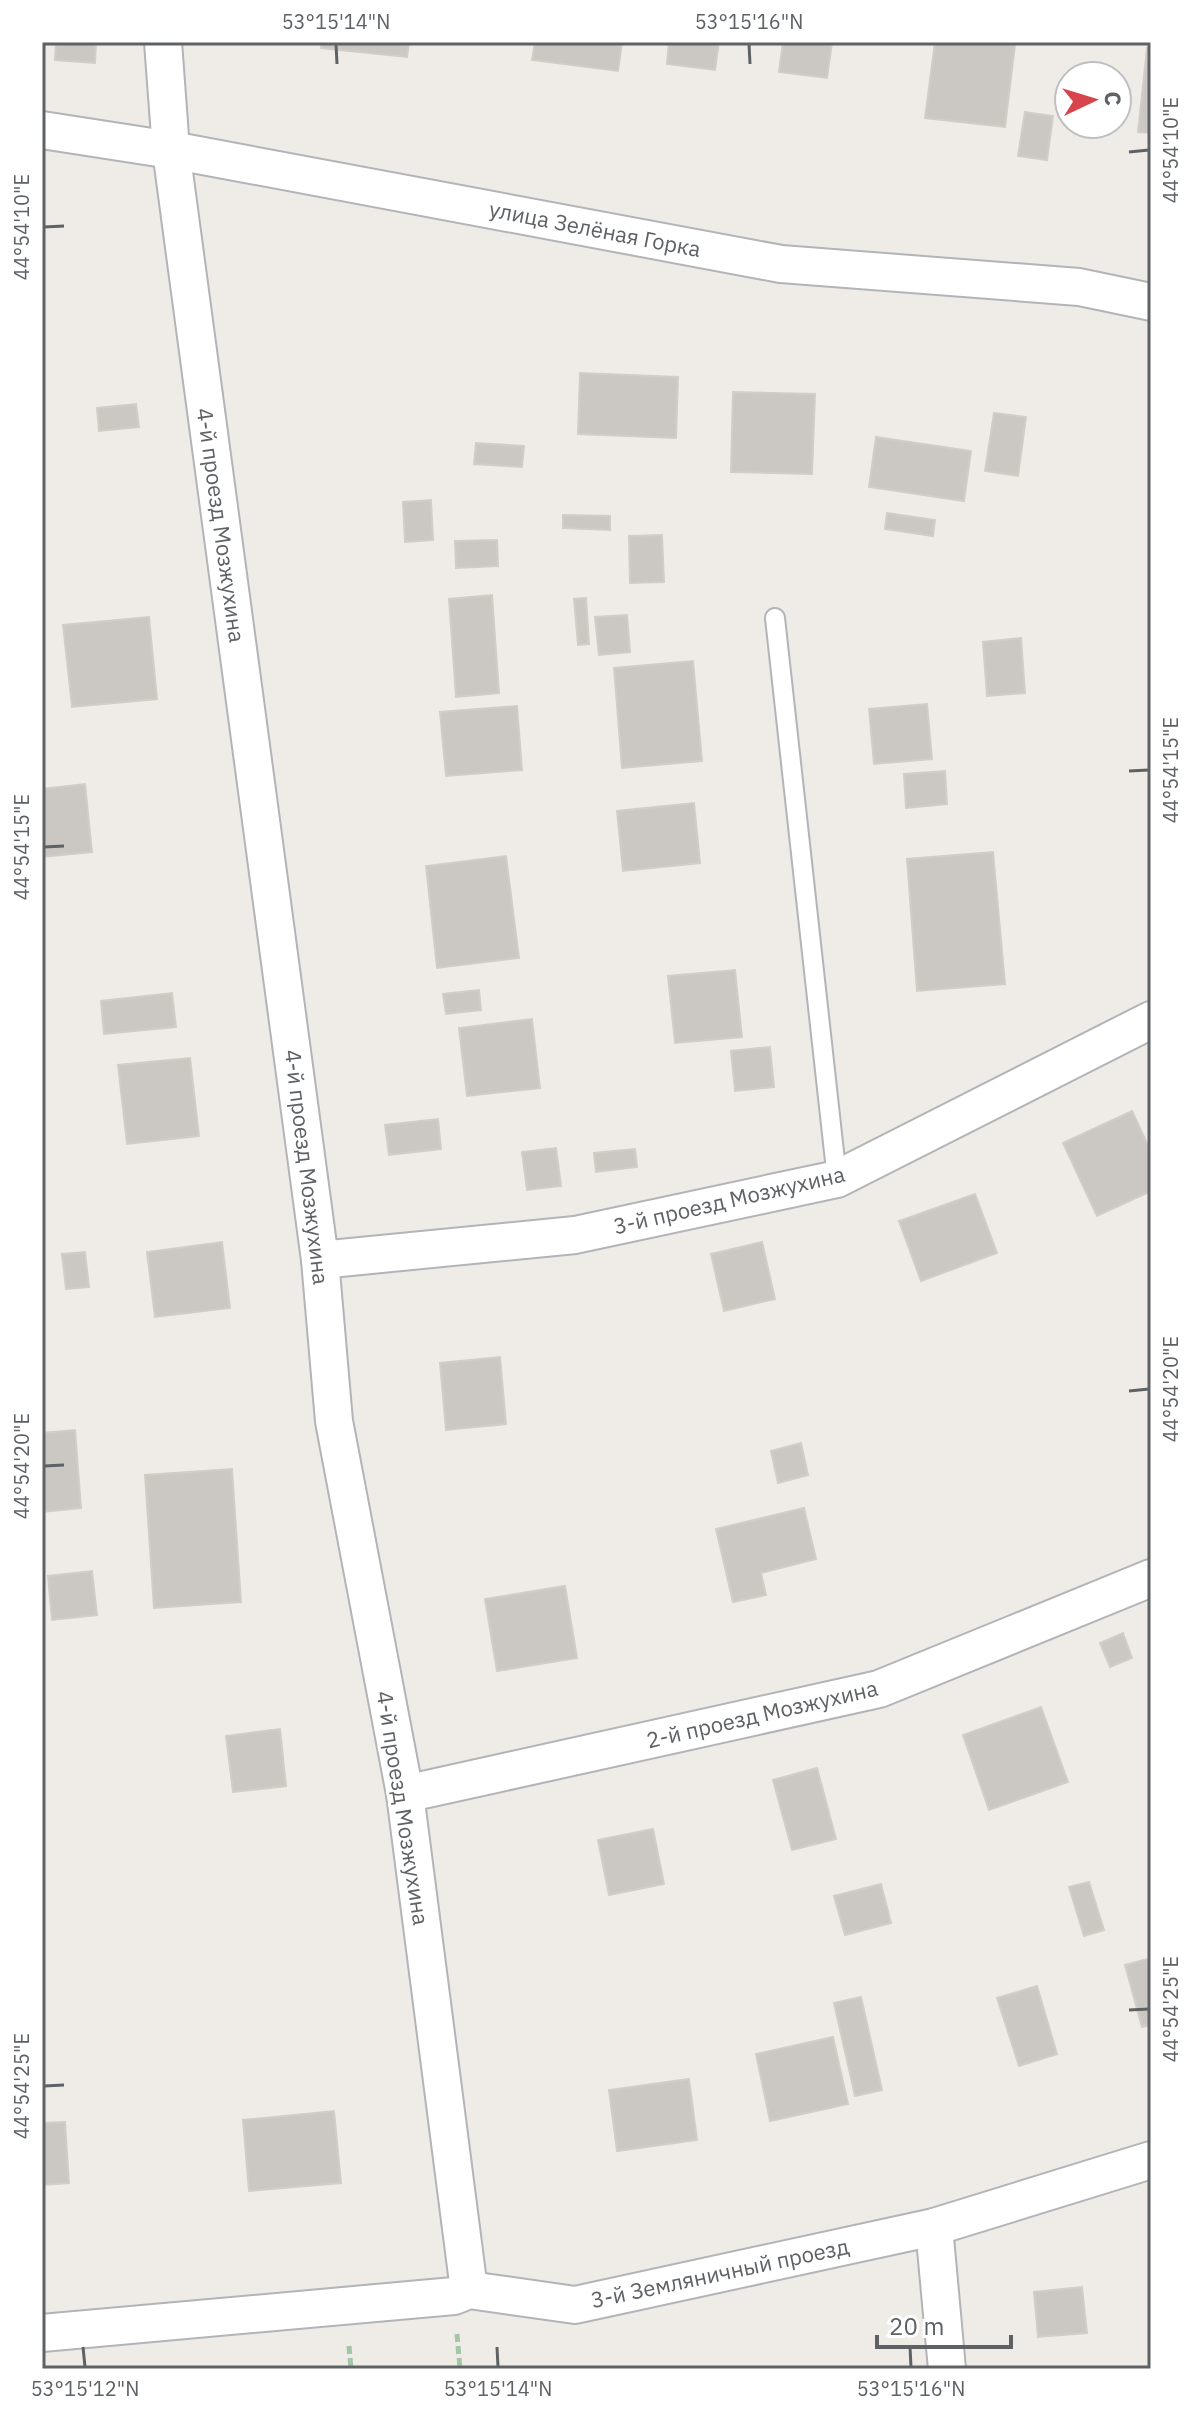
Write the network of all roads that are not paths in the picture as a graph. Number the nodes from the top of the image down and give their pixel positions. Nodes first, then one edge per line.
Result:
1 (163, 42) edge
2 (42, 130) edge
3 (171, 150) junction
4 (1151, 302) edge
5 (775, 618) dead end
6 (1151, 1020) edge
7 (837, 1179) junction
8 (320, 1260) junction
9 (1151, 1578) edge
10 (405, 1794) junction
11 (1151, 2160) edge
12 (934, 2227) junction
13 (469, 2290) junction
14 (42, 2333) edge
15 (947, 2369) edge

1 - 3 street, 4-й проезд Мозжухина
2 - 3 street, улица Зелёная Горка
3 - 4 street, улица Зелёная Горка
3 - 8 street, 4-й проезд Мозжухина
5 - 7 lane
6 - 7 street, 3-й проезд Мозжухина
7 - 8 street, 3-й проезд Мозжухина
8 - 10 street, 4-й проезд Мозжухина
9 - 10 street, 2-й проезд Мозжухина
10 - 13 street, 4-й проезд Мозжухина
11 - 12 street, 3-й Земляничный проезд
12 - 13 street, 3-й Земляничный проезд
12 - 15 street
13 - 14 street, 3-й Земляничный проезд

